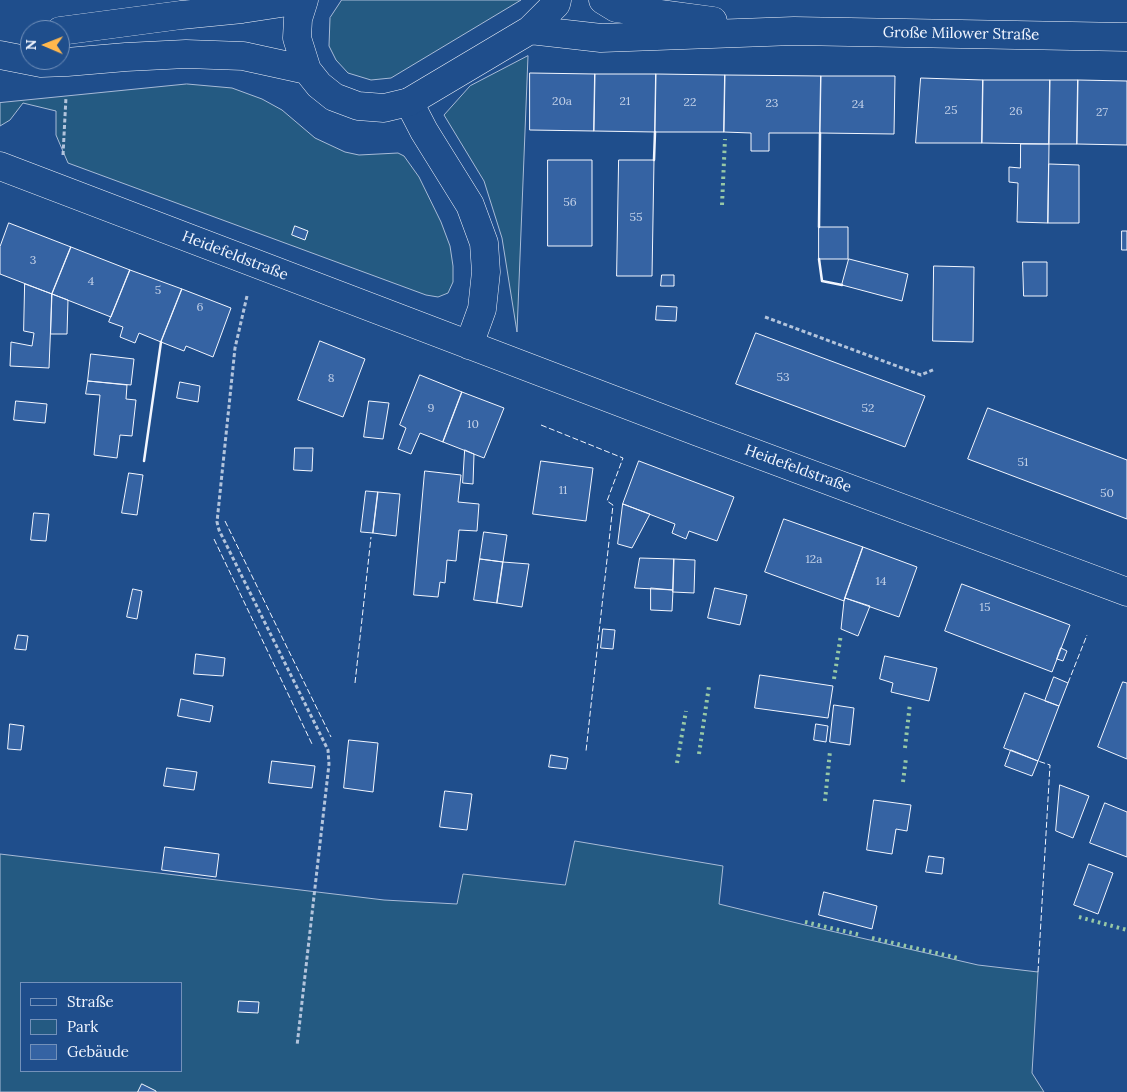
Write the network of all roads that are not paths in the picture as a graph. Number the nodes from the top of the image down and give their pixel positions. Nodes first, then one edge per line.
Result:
1 (303, 0) edge
2 (557, 0) edge
3 (603, 0) edge
4 (70, 29) edge
5 (530, 30) junction
6 (794, 31) junction
7 (1127, 36) edge
8 (20, 45) edge
9 (0, 55) edge
10 (307, 70) junction
11 (409, 102) junction
12 (0, 166) edge
13 (469, 345) junction
14 (1127, 592) edge

1 - 4 main road
1 - 10 main road
2 - 5 main road
3 - 6 main road, Große Milower Straße
5 - 6 main road, Große Milower Straße
5 - 11 main road
6 - 7 main road, Große Milower Straße
8 - 9 main road
9 - 10 main road
10 - 11 main road
11 - 13 main road
12 - 13 main road, Heidefeldstraße
13 - 14 main road, Heidefeldstraße

